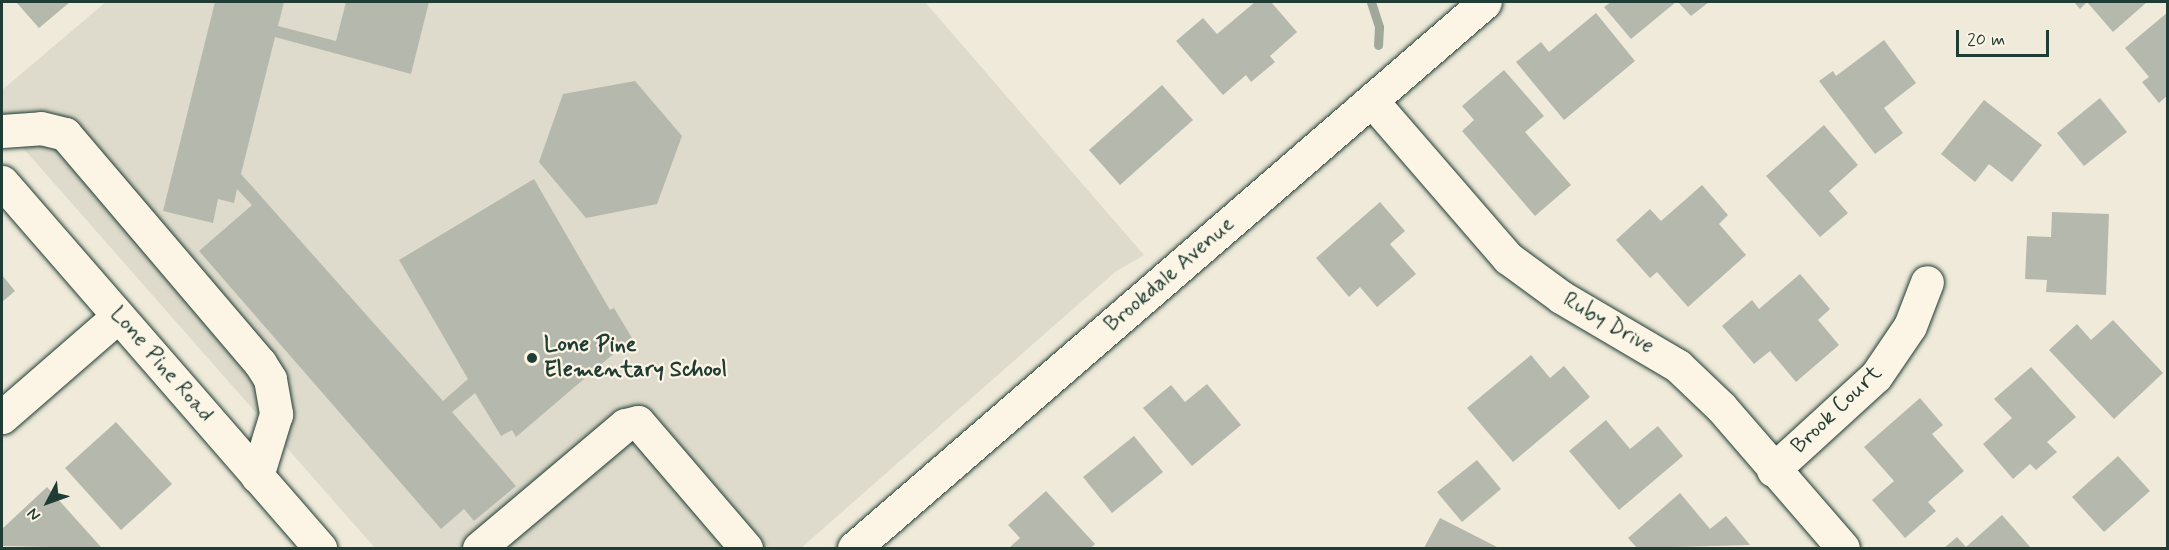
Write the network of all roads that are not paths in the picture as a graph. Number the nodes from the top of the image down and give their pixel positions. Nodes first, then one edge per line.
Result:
1 (1485, 2) edge
2 (1372, 101) junction
3 (2, 131) edge
4 (2, 182) edge
5 (1927, 282) dead end
6 (118, 316) junction
7 (2, 417) edge
8 (1773, 470) junction
9 (257, 476) junction
10 (320, 549) edge
11 (479, 549) edge
12 (746, 549) edge
13 (854, 549) edge
14 (1843, 549) edge

1 - 2 street, Brookdale Avenue
2 - 8 street, Ruby Drive
2 - 13 street, Brookdale Avenue
3 - 9 street
4 - 6 street, Lone Pine Road
5 - 8 street, Brook Court
6 - 7 street
6 - 9 street, Lone Pine Road
8 - 14 street, Ruby Drive
9 - 10 street, Lone Pine Road
11 - 12 street

